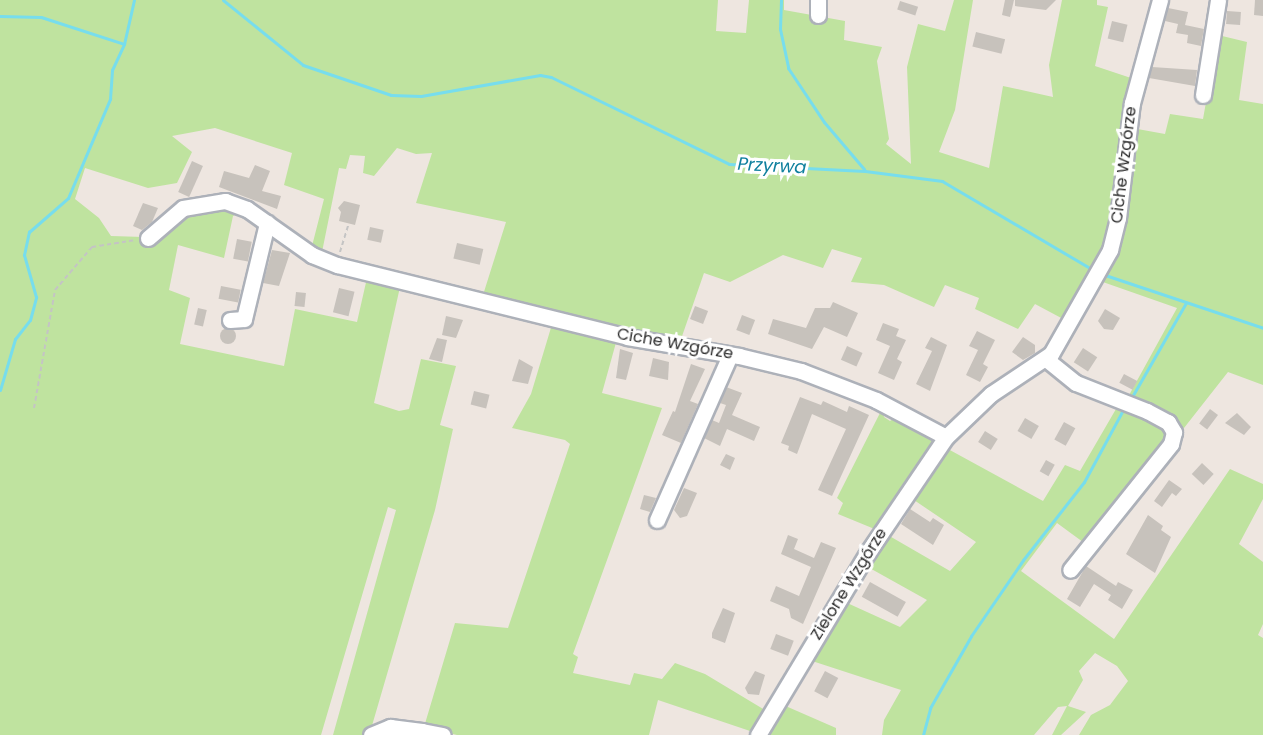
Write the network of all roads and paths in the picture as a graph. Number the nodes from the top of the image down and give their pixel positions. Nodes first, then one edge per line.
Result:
1 (1160, 0) edge
2 (1218, 0) edge
3 (1203, 95) dead end
4 (267, 223) junction
5 (348, 225) dead end
6 (148, 238) joint
7 (340, 252) dead end
8 (230, 320) dead end
9 (730, 355) junction
10 (1046, 359) junction
11 (34, 408) dead end
12 (946, 437) junction
13 (657, 520) dead end
14 (1070, 570) dead end
15 (422, 733) edge
16 (371, 735) edge
17 (443, 735) edge
18 (758, 735) edge

1 - 10 street, Ciche Wzgórze
2 - 3 street
4 - 6 street, Ciche Wzgórze
4 - 8 street
4 - 9 street, Ciche Wzgórze
5 - 7 path
6 - 11 path
9 - 12 street, Ciche Wzgórze
9 - 13 street
10 - 12 street, Ciche Wzgórze
10 - 14 street
12 - 18 street, Zielone Wzgórze
15 - 16 street
15 - 17 street

